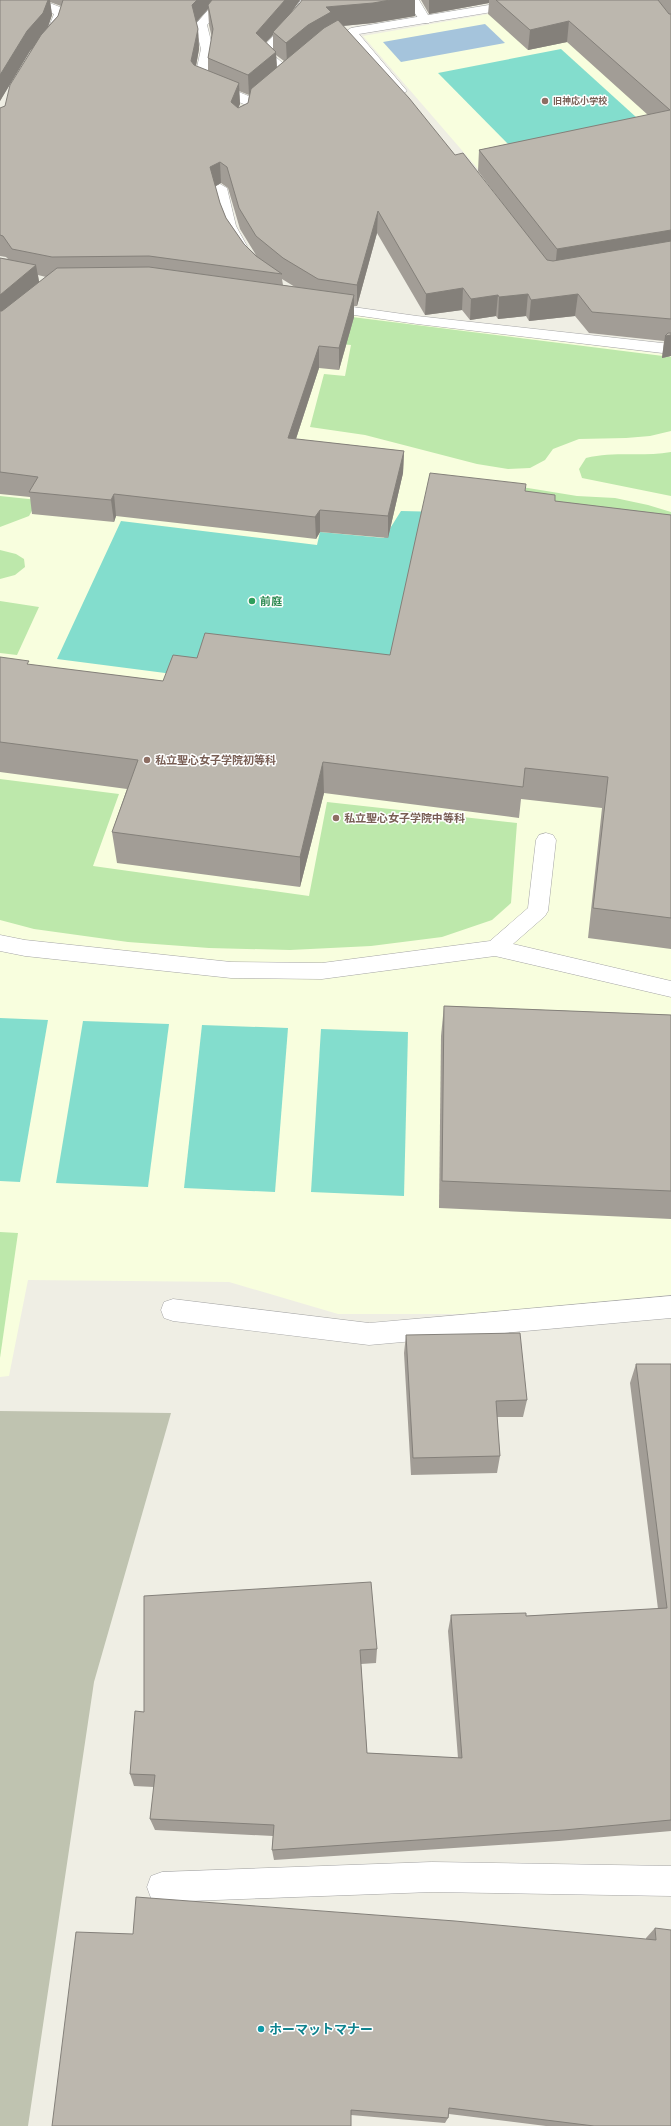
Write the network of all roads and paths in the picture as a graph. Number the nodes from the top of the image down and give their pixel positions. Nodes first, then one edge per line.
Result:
1 (31, 0) edge
2 (223, 0) edge
3 (307, 0) edge
4 (413, 0) edge
5 (540, 0) edge
6 (425, 20) junction
7 (42, 46) edge
8 (297, 62) edge
9 (262, 92) edge
10 (408, 99) edge
11 (251, 102) junction
12 (242, 116) edge
13 (220, 188) dead end
14 (249, 258) edge
15 (310, 304) edge
16 (671, 349) edge
17 (546, 840) dead end
18 (0, 944) edge
19 (495, 948) junction
20 (671, 989) edge
21 (671, 1307) edge
22 (173, 1310) dead end
23 (671, 1881) edge
24 (162, 1887) dead end

1 - 7 street
2 - 11 street
3 - 8 street
4 - 6 street
5 - 6 street
6 - 10 street
9 - 11 street
11 - 12 street
13 - 14 street
15 - 16 street
17 - 19 street
18 - 19 street
19 - 20 street
21 - 22 street
23 - 24 street

